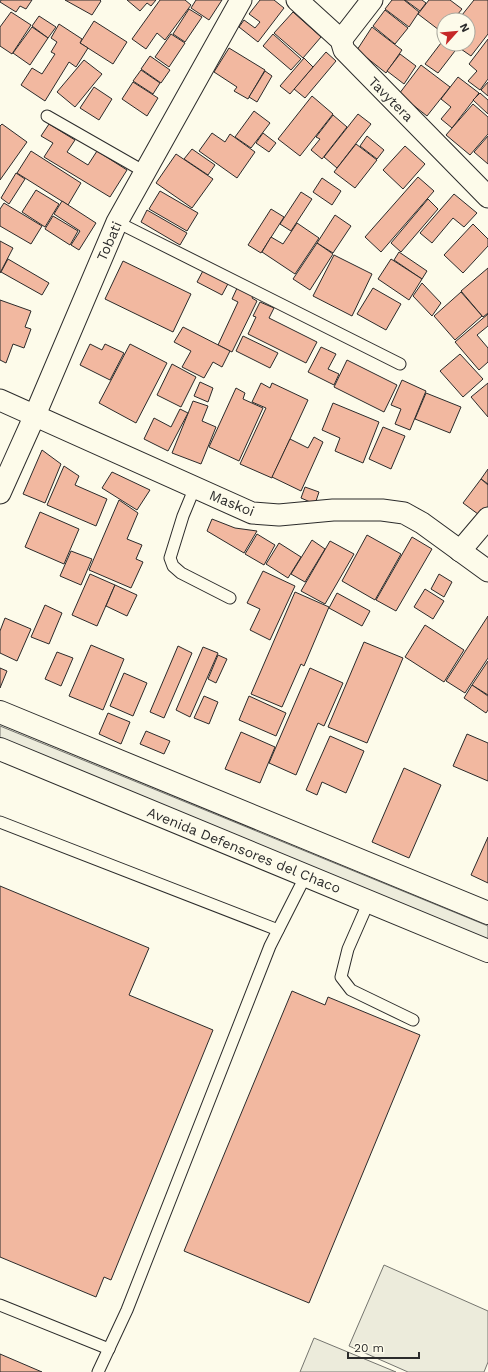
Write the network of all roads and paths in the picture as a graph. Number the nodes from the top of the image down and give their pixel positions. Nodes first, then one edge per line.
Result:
1 (241, 0) edge
2 (297, 0) edge
3 (372, 0) edge
4 (341, 40) junction
5 (47, 116) dead end
6 (145, 172) junction
7 (488, 197) edge
8 (117, 222) junction
9 (400, 364) dead end
10 (0, 400) edge
11 (35, 415) junction
12 (195, 487) junction
13 (0, 493) edge
14 (488, 518) edge
15 (460, 551) junction
16 (488, 571) edge
17 (230, 598) dead end
18 (0, 712) edge
19 (0, 749) edge
20 (0, 822) edge
21 (306, 875) junction
22 (369, 901) junction
23 (488, 913) edge
24 (278, 930) junction
25 (488, 950) edge
26 (413, 1020) dead end
27 (0, 1305) edge
28 (109, 1349) junction
29 (98, 1372) edge

1 - 6 street, Tobati
2 - 4 street, Tavytera
3 - 4 street
4 - 7 street, Tavytera
5 - 6 lane
6 - 8 street, Tobati
8 - 9 lane
8 - 11 street, Tobati
10 - 11 street, Maskoi
11 - 12 street, Maskoi
11 - 13 street, Tobati
12 - 15 street, Maskoi
12 - 17 lane
14 - 15 street
15 - 16 street, Maskoi
18 - 23 highway
19 - 21 highway, Avenida Defensores del Chaco
20 - 24 lane
21 - 22 highway, Avenida Defensores del Chaco
21 - 24 lane
22 - 25 highway, Avenida Defensores del Chaco
22 - 26 lane
24 - 28 lane
27 - 28 lane
28 - 29 lane

